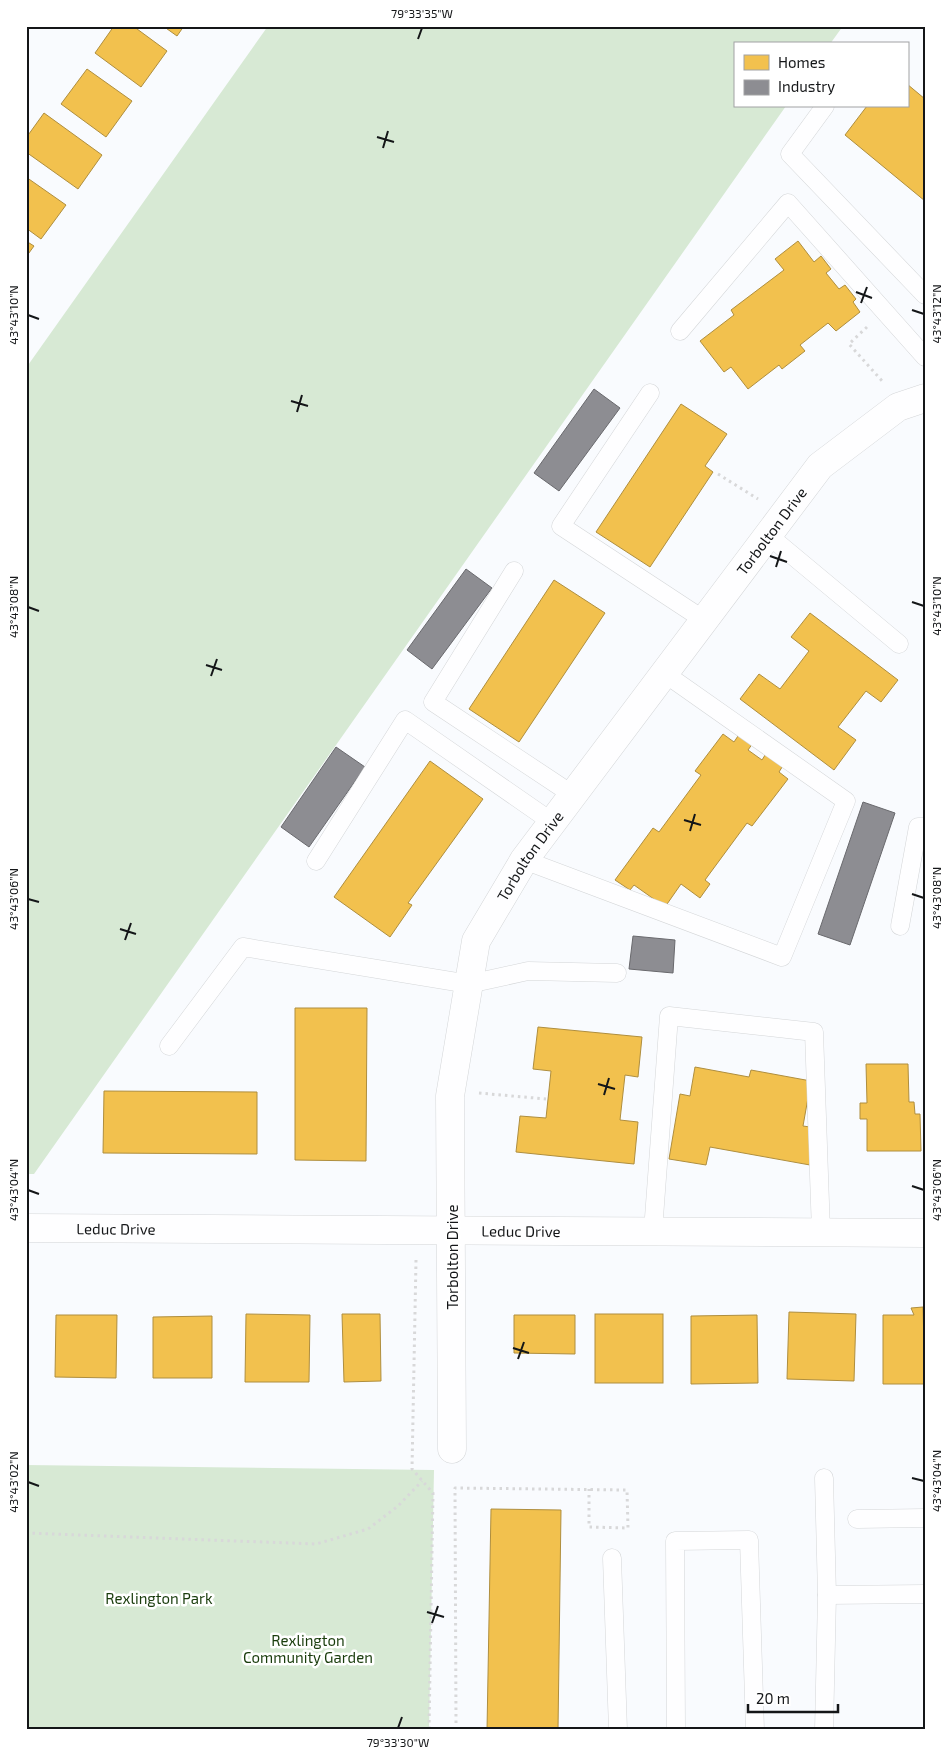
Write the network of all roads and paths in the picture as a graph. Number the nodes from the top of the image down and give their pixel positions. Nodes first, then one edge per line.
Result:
1 (824, 108) edge
2 (925, 295) edge
3 (884, 312) junction
4 (680, 331) dead end
5 (925, 357) edge
6 (650, 394) dead end
7 (914, 401) edge
8 (718, 474) dead end
9 (776, 525) junction
10 (514, 571) dead end
11 (704, 620) junction
12 (899, 644) dead end
13 (664, 673) junction
14 (573, 794) junction
15 (552, 822) junction
16 (925, 827) edge
17 (524, 860) junction
18 (316, 861) dead end
19 (900, 926) dead end
20 (617, 973) dead end
21 (469, 984) junction
22 (169, 1046) dead end
23 (451, 1090) junction
24 (546, 1099) dead end
25 (26, 1228) edge
26 (451, 1230) junction
27 (653, 1231) junction
28 (821, 1232) junction
29 (925, 1233) edge
30 (416, 1259) dead end
31 (452, 1449) dead end
32 (824, 1478) dead end
33 (422, 1481) junction
34 (589, 1489) junction
35 (925, 1518) edge
36 (857, 1519) dead end
37 (26, 1533) edge
38 (612, 1558) dead end
39 (925, 1594) edge
40 (827, 1595) junction
41 (456, 1723) dead end
42 (429, 1730) edge
43 (618, 1730) edge
44 (676, 1730) edge
45 (755, 1730) edge
46 (824, 1730) edge

1 - 2 lane
3 - 4 lane
3 - 5 lane
3 - 7 path
6 - 11 lane
7 - 9 street, Torbolton Drive
8 - 9 path
9 - 11 street, Torbolton Drive
9 - 12 lane
10 - 14 lane
11 - 13 street, Torbolton Drive
13 - 14 street, Torbolton Drive
13 - 17 lane
14 - 15 street, Torbolton Drive
15 - 17 street, Torbolton Drive
15 - 18 lane
16 - 19 lane
17 - 21 street, Torbolton Drive
20 - 21 lane
21 - 22 lane
21 - 23 street, Torbolton Drive
23 - 24 path
23 - 26 street, Torbolton Drive
25 - 26 street, Leduc Drive
26 - 27 street, Leduc Drive
26 - 31 street, Torbolton Drive
27 - 28 street, Leduc Drive
27 - 28 lane
28 - 29 street, Leduc Drive
30 - 33 path
32 - 40 lane
33 - 37 path
33 - 42 path
34 - 34 path
34 - 41 path
35 - 36 lane
38 - 43 lane
39 - 40 lane
40 - 46 lane
44 - 45 lane

